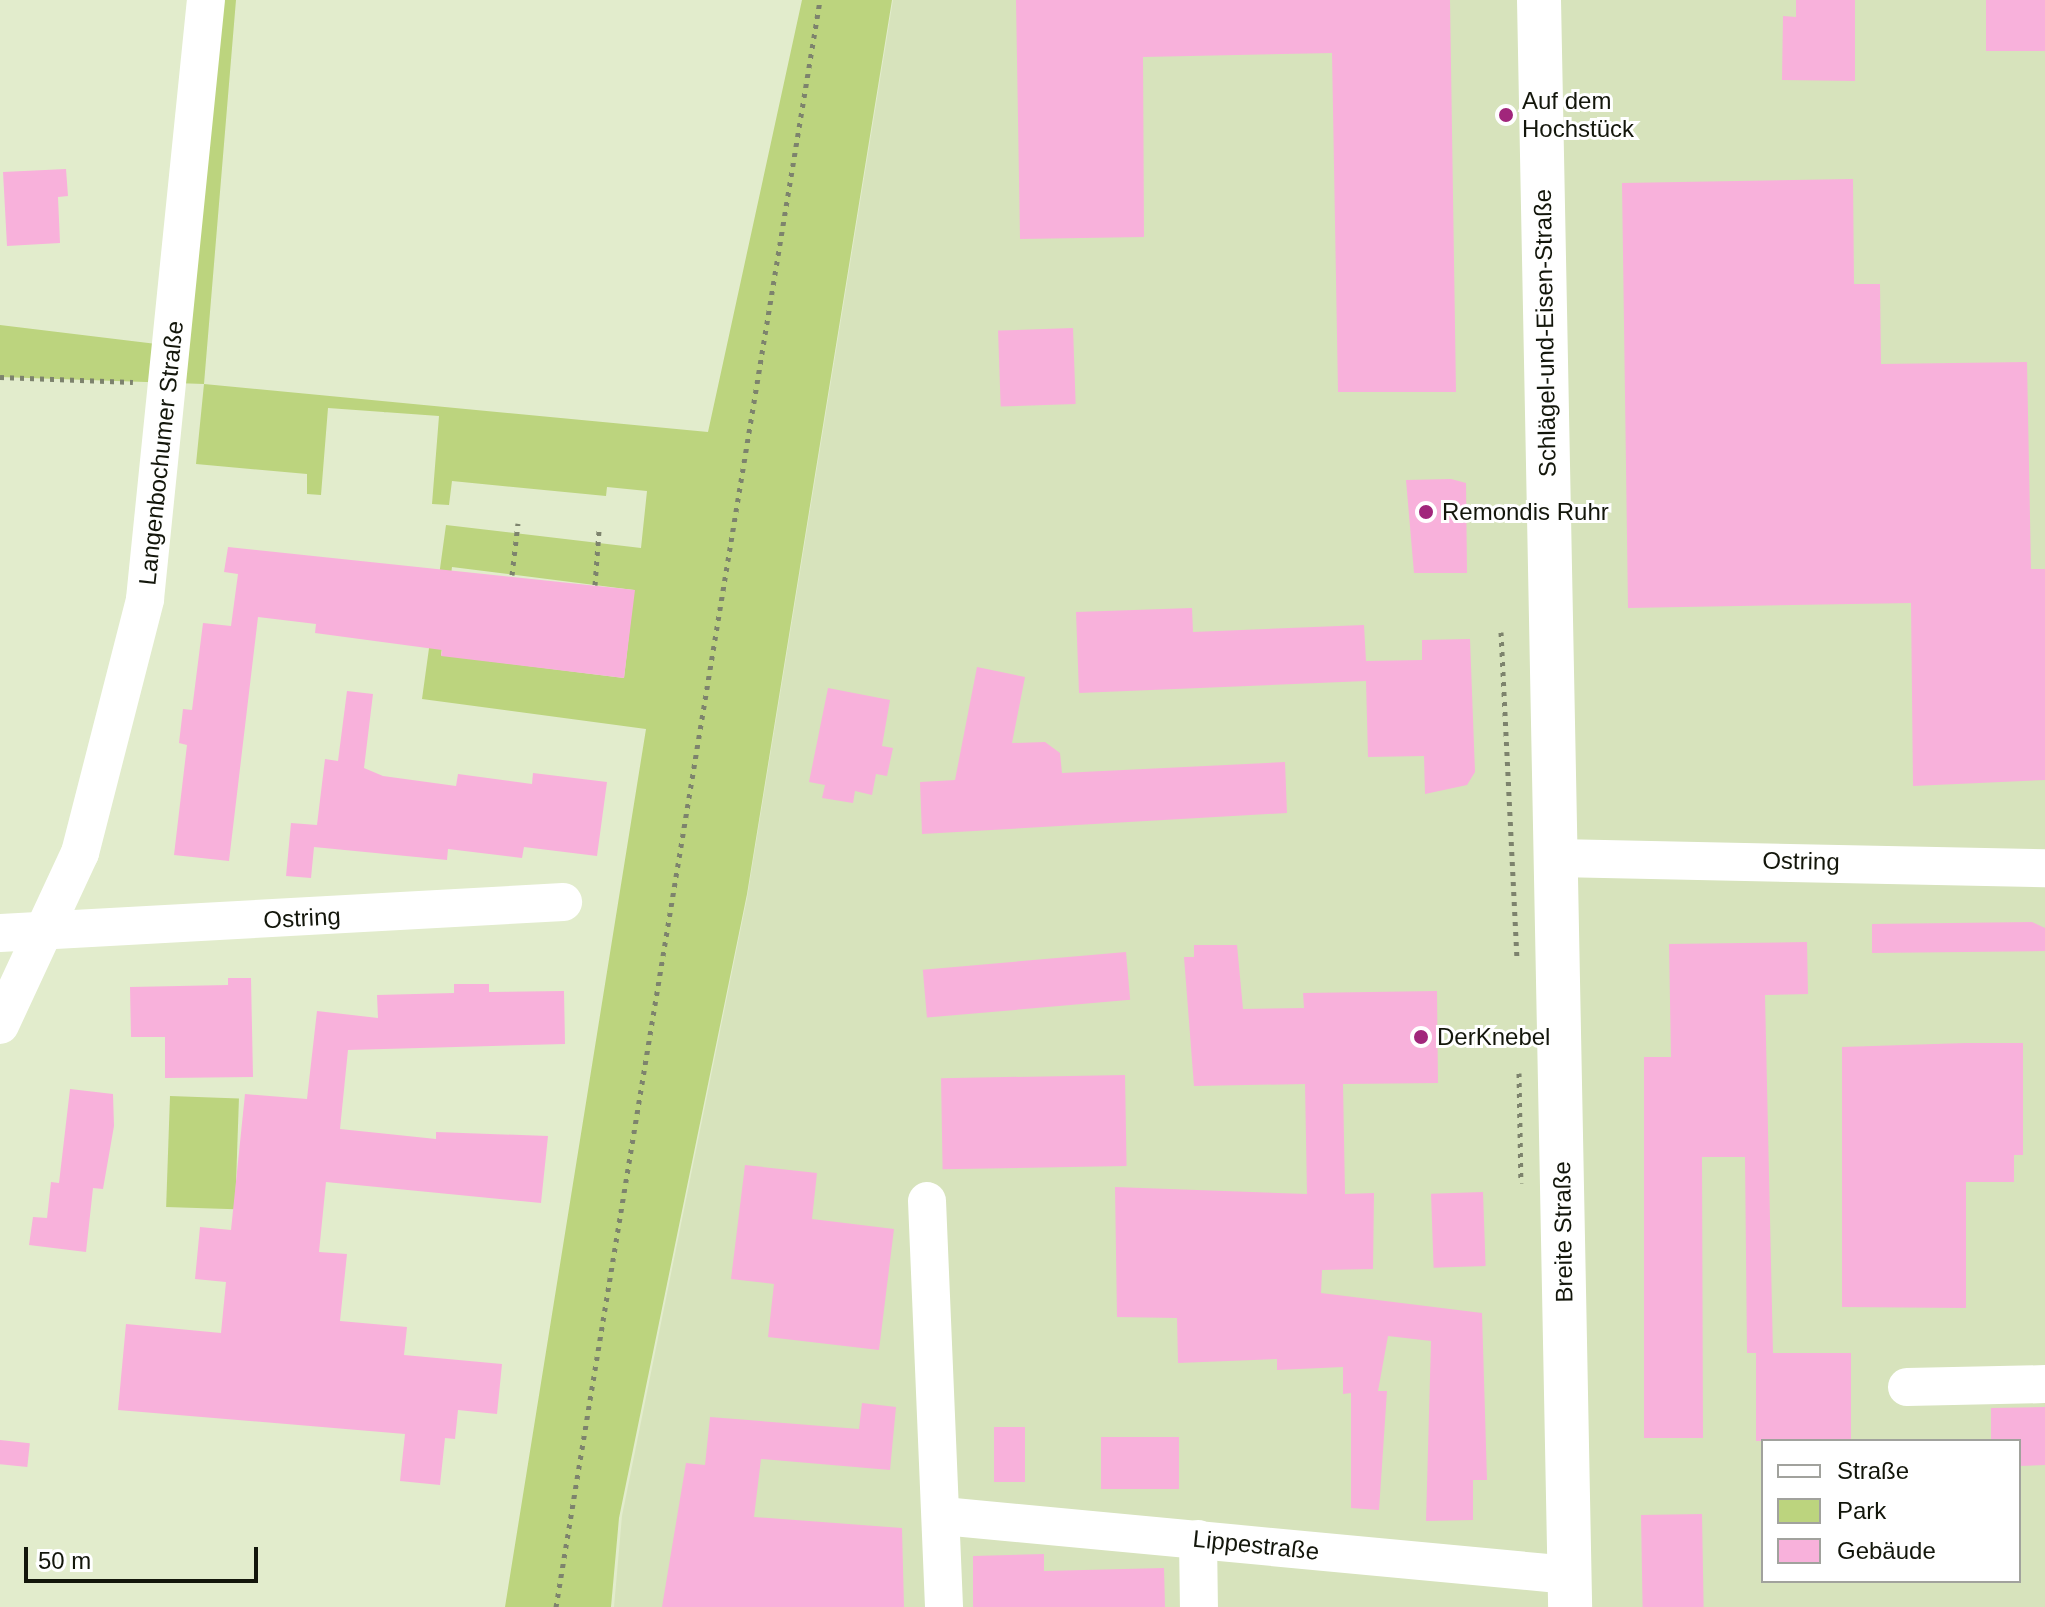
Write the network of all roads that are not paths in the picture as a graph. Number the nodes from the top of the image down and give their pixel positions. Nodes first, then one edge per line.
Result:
1 (206, 0) edge
2 (1539, 0) edge
3 (1557, 858) junction
4 (2045, 868) edge
5 (563, 902) dead end
6 (40, 931) junction
7 (0, 933) edge
8 (0, 1025) edge
9 (927, 1201) dead end
10 (2045, 1384) edge
11 (1907, 1387) dead end
12 (943, 1516) junction
13 (1198, 1539) junction
14 (1570, 1591) edge
15 (944, 1607) edge
16 (1199, 1607) edge

1 - 6 street, Langenbochumer Straße
2 - 3 street, Schlägel-und-Eisen-Straße
3 - 4 street, Ostring
3 - 14 street, Breite Straße
5 - 6 street, Ostring
6 - 7 street, Ostring
6 - 8 street, Langenbochumer Straße
9 - 12 street
10 - 11 street
12 - 13 street, Lippestraße
12 - 15 street
13 - 14 street, Lippestraße
13 - 16 street

